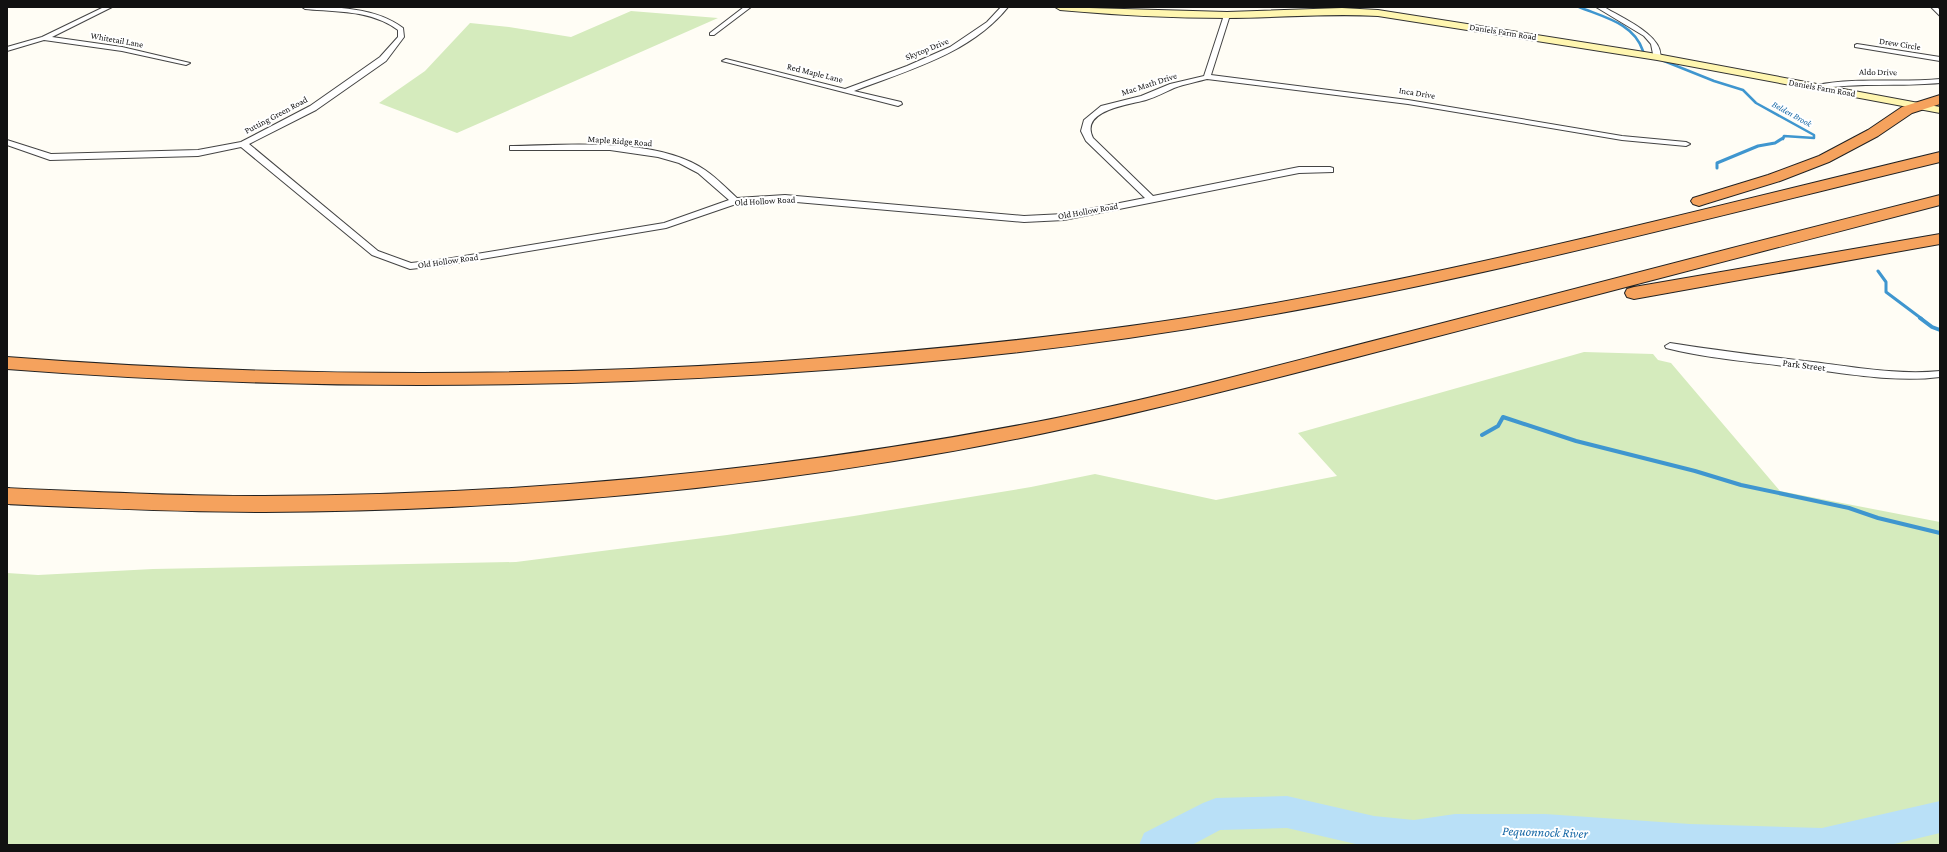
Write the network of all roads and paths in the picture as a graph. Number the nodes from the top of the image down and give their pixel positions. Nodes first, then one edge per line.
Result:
1 (109, 7) edge
2 (305, 7) edge
3 (748, 7) edge
4 (1005, 7) edge
5 (1060, 7) edge
6 (1599, 7) edge
7 (1934, 7) edge
8 (338, 8) edge
9 (1940, 14) edge
10 (1227, 15) junction
11 (712, 34) dead end
12 (44, 38) junction
13 (1857, 46) dead end
14 (7, 49) edge
15 (1657, 57) junction
16 (1940, 59) edge
17 (726, 62) dead end
18 (186, 63) dead end
19 (1207, 77) junction
20 (1940, 81) edge
21 (1817, 87) junction
22 (846, 91) junction
23 (1940, 99) edge
24 (898, 104) dead end
25 (1918, 106) junction
26 (1940, 110) edge
27 (7, 142) edge
28 (243, 144) junction
29 (1686, 144) dead end
30 (513, 148) dead end
31 (1940, 157) edge
32 (1330, 170) dead end
33 (1151, 199) junction
34 (1940, 200) edge
35 (735, 201) junction
36 (1940, 239) edge
37 (1463, 272) junction
38 (1396, 341) junction
39 (1670, 346) dead end
40 (7, 363) edge
41 (1940, 374) edge
42 (7, 496) edge

1 - 12 street
2 - 8 street, Putting Green Road
3 - 11 street
4 - 22 street, Skytop Drive
5 - 10 main road, Daniels Farm Road
6 - 15 street
7 - 9 street
8 - 28 street, Putting Green Road
10 - 15 main road, Daniels Farm Road
10 - 19 street
12 - 14 street
12 - 18 street, Whitetail Lane
13 - 16 street, Drew Circle
15 - 21 main road, Daniels Farm Road
17 - 22 street, Red Maple Lane
19 - 29 street, Inca Drive
19 - 33 street, Mac Math Drive
20 - 21 street, Aldo Drive
21 - 25 main road, Daniels Farm Road
22 - 24 street, Red Maple Lane
23 - 25 highway
25 - 26 main road, Daniels Farm Road
25 - 37 highway
27 - 28 street, Putting Green Road
28 - 35 street, Old Hollow Road
30 - 35 street, Maple Ridge Road
31 - 37 highway
32 - 33 street, Old Hollow Road
33 - 35 street, Old Hollow Road
34 - 38 highway
36 - 38 highway
37 - 40 highway
38 - 42 highway
39 - 41 street, Park Street

